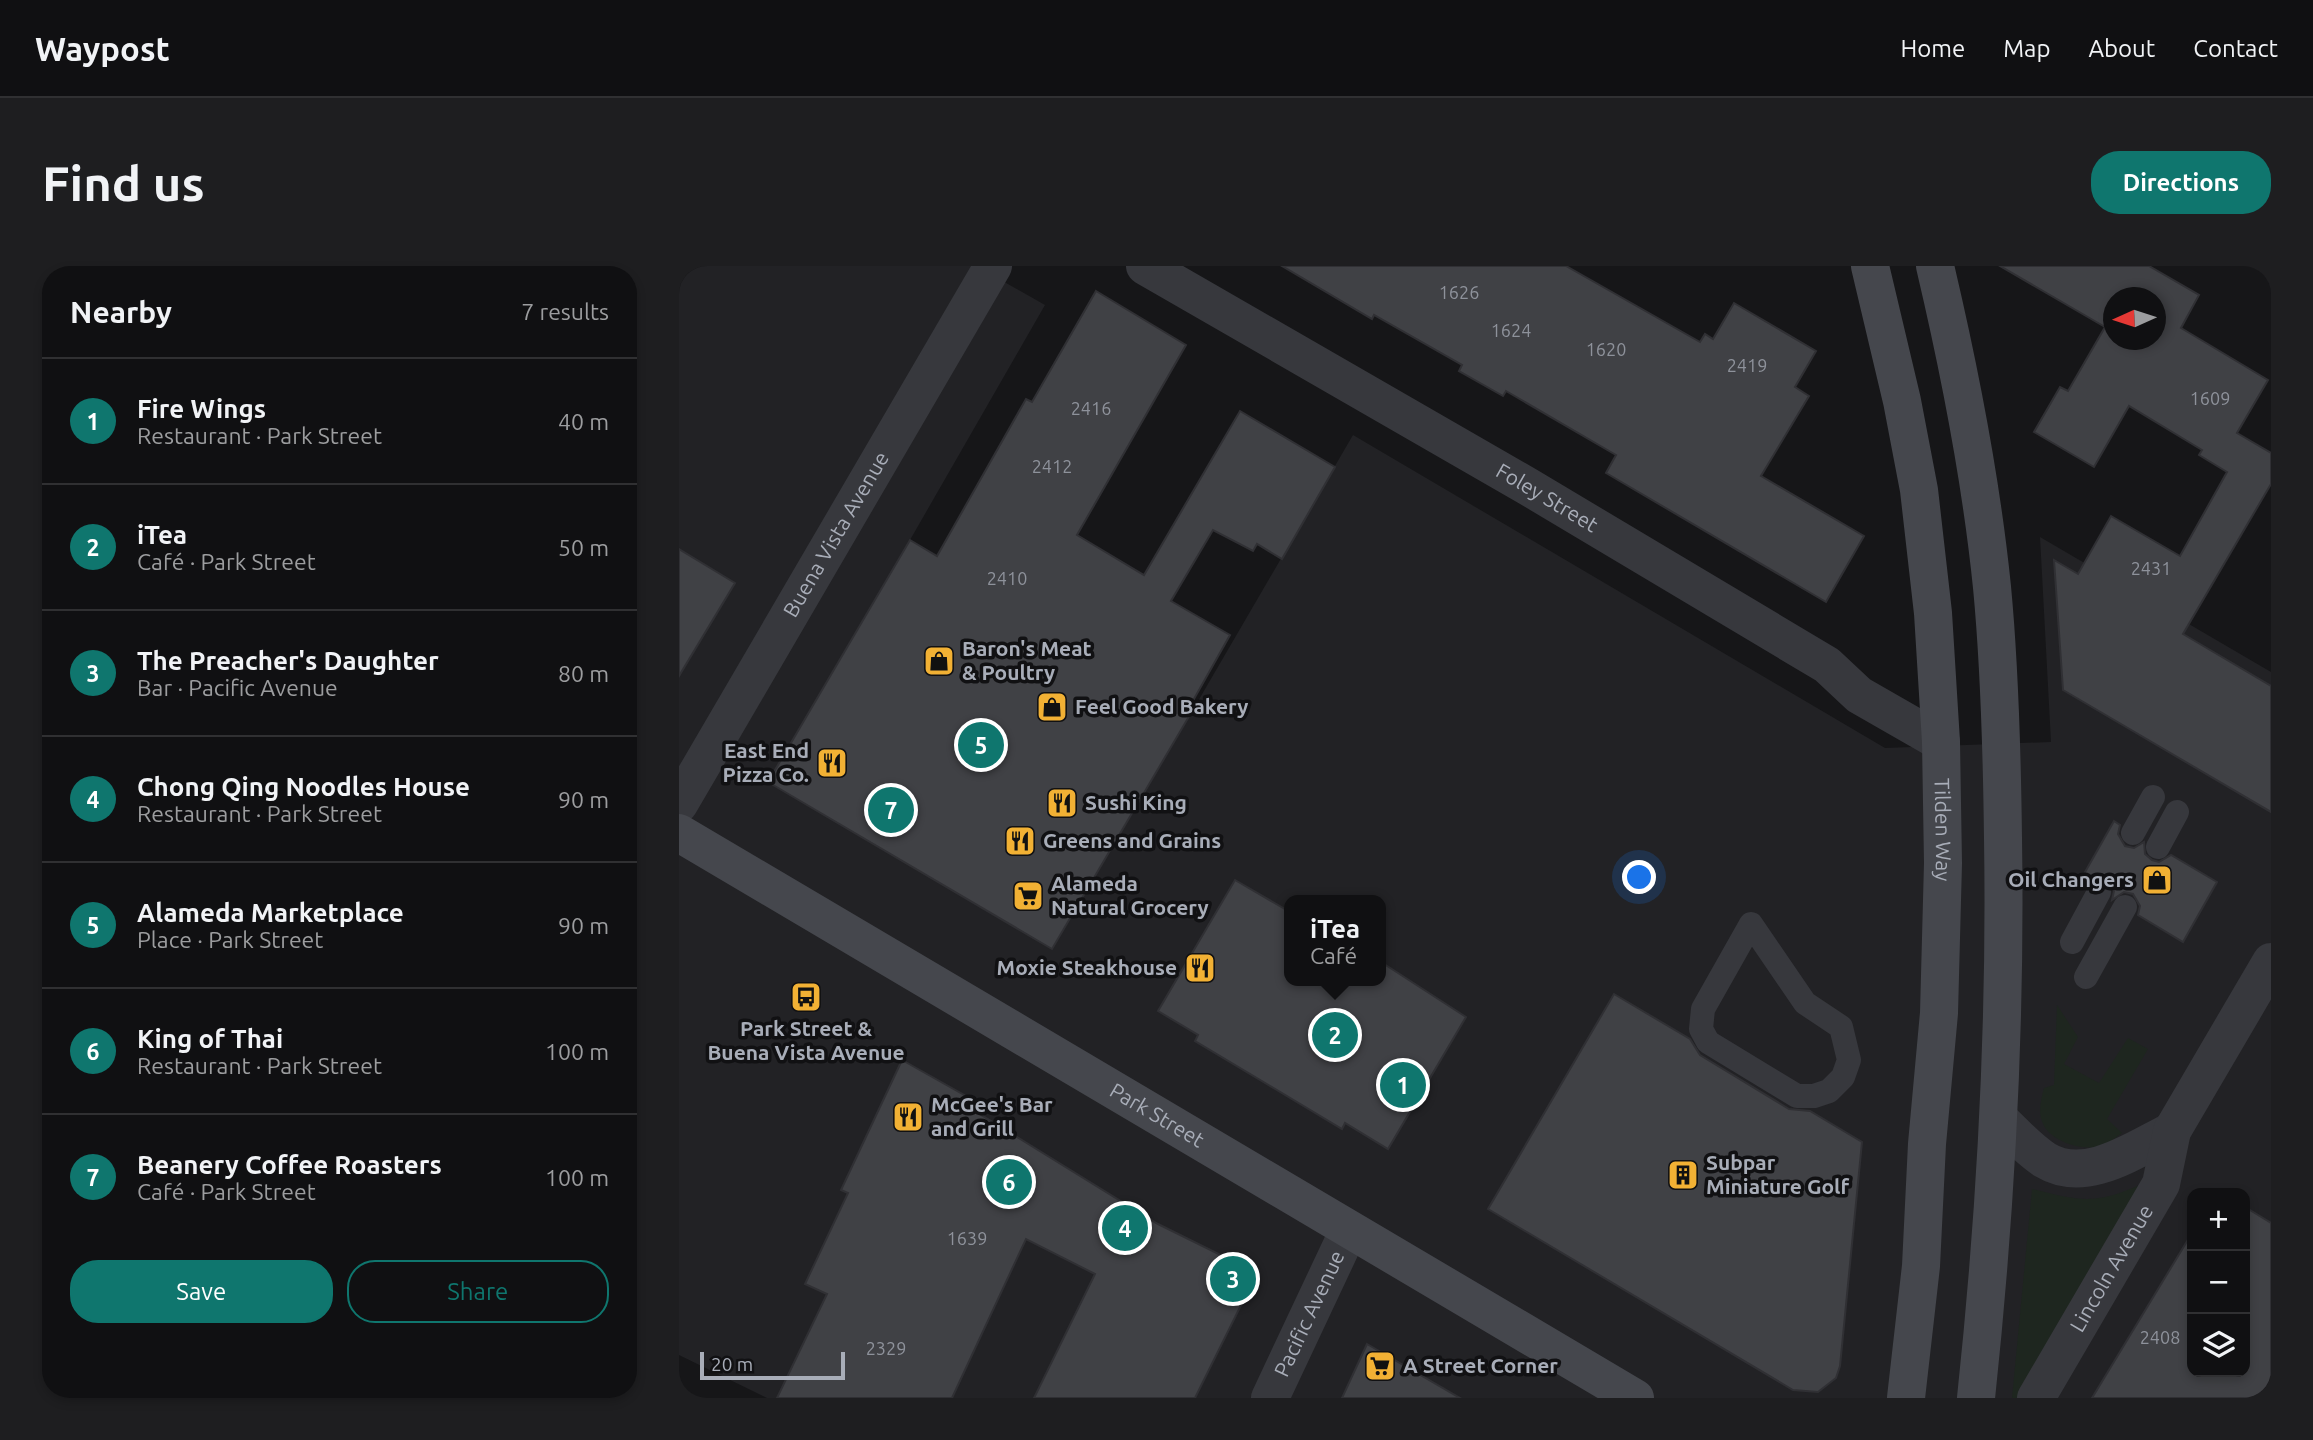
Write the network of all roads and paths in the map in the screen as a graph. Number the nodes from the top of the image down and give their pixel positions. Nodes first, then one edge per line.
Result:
1 (993, 266) edge
2 (1145, 266) edge
3 (1870, 266) edge
4 (1935, 266) edge
5 (1941, 742) junction
6 (2153, 797) dead end
7 (679, 804) edge
8 (2178, 812) dead end
9 (2133, 832) dead end
10 (679, 833) edge
11 (2158, 847) dead end
12 (2099, 892) dead end
13 (2125, 907) dead end
14 (1752, 924) joint
15 (2073, 942) dead end
16 (2271, 962) edge
17 (2086, 977) dead end
18 (2000, 1120) junction
19 (2172, 1131) junction
20 (1349, 1230) junction
21 (1270, 1398) edge
22 (1635, 1398) edge
23 (1906, 1398) edge
24 (1976, 1398) edge
25 (2036, 1398) edge

1 - 7 street, Buena Vista Avenue
2 - 5 street, Foley Street
3 - 5 main road, Tilden Way
4 - 18 main road
5 - 23 main road, Tilden Way
6 - 9 lane
8 - 11 lane
10 - 20 main road, Park Street
12 - 15 lane
13 - 17 lane
14 - 14 lane
16 - 19 street, Lincoln Avenue
18 - 19 street
18 - 24 main road
19 - 25 street, Lincoln Avenue
20 - 21 street, Pacific Avenue
20 - 22 main road, Park Street

